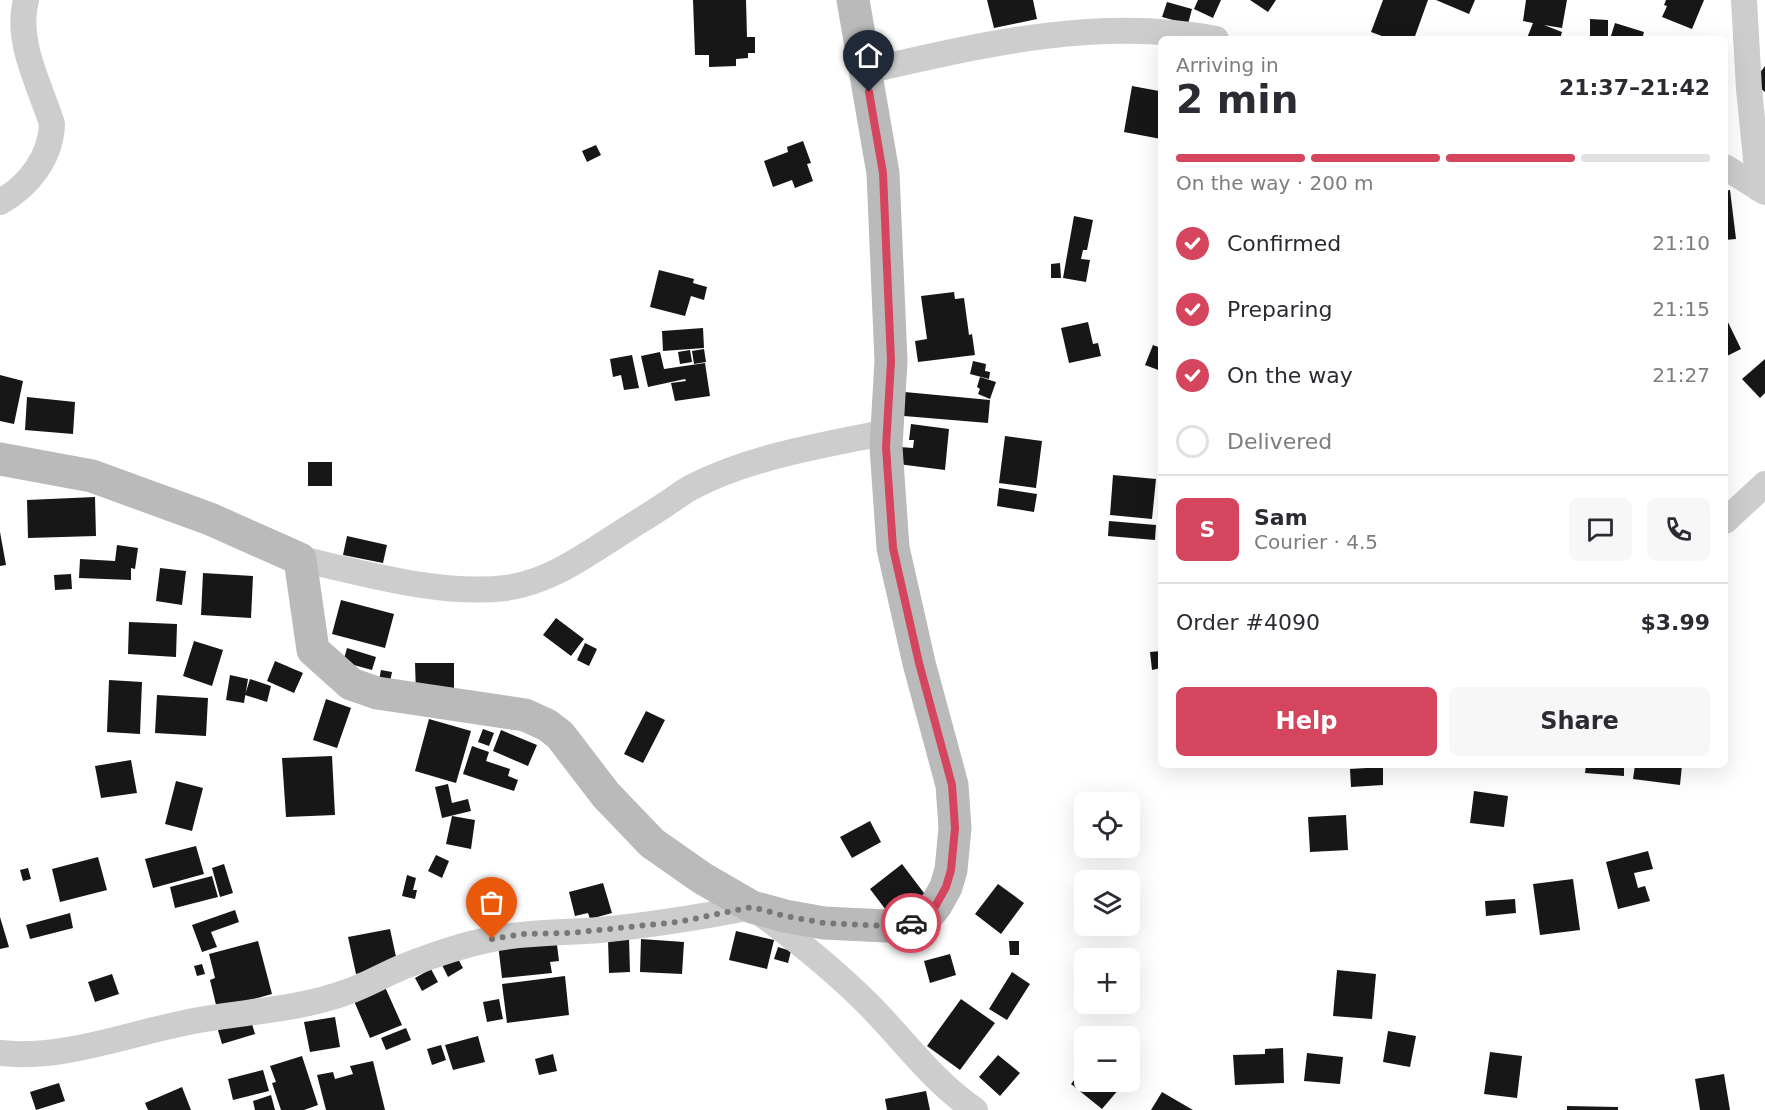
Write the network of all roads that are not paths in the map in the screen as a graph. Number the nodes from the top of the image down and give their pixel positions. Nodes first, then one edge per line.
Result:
1 (26, 0) edge
2 (853, 0) edge
3 (1744, 0) edge
4 (1190, 36) edge
5 (866, 71) junction
6 (1728, 169) edge
7 (1762, 191) edge
8 (0, 202) edge
9 (887, 432) junction
10 (0, 459) edge
11 (1765, 484) edge
12 (1728, 518) edge
13 (300, 559) junction
14 (752, 907) junction
15 (0, 1053) edge
16 (975, 1110) edge

1 - 8 street
2 - 5 street
3 - 7 street
4 - 5 street
5 - 9 street
6 - 7 street
9 - 13 street
9 - 14 street
10 - 13 street
11 - 12 street
13 - 14 street
14 - 15 street
14 - 16 street

